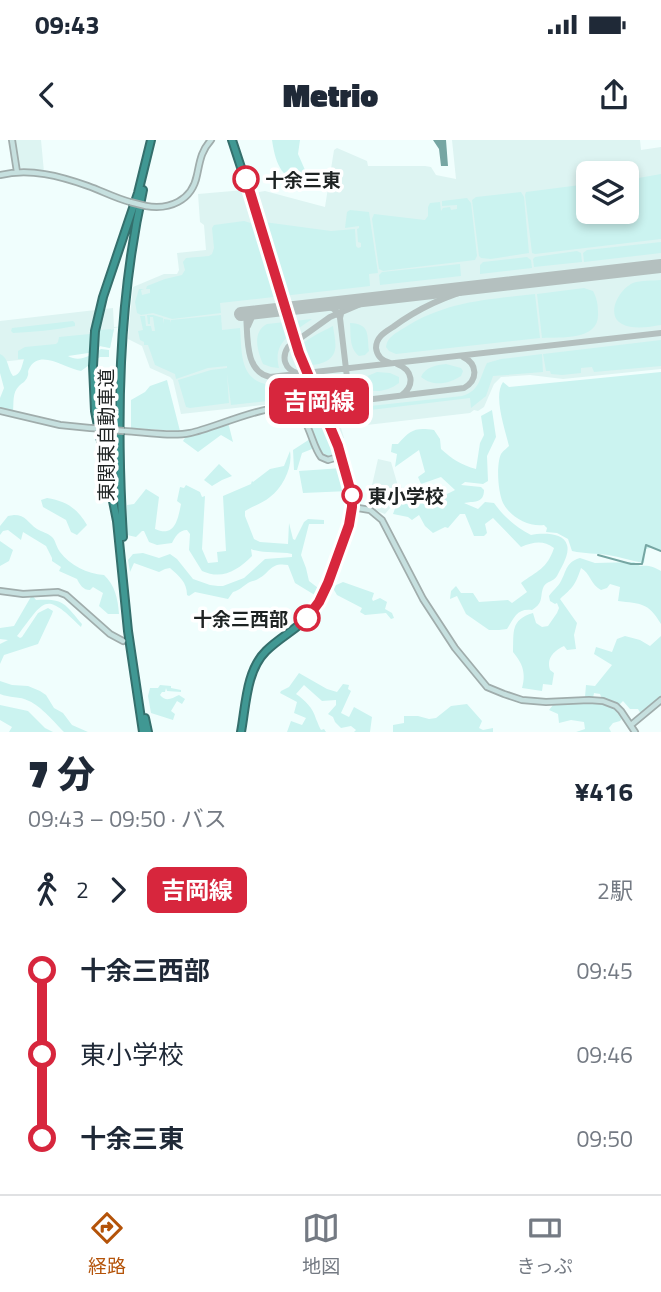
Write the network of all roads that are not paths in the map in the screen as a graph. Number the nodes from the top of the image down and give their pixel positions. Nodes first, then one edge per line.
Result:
1 (12, 140) edge
2 (153, 140) edge
3 (211, 140) edge
4 (232, 140) edge
5 (17, 172) junction
6 (0, 175) edge
7 (271, 259) tunnel mouth
8 (316, 395) tunnel mouth
9 (0, 411) edge
10 (341, 456) junction
11 (352, 507) junction
12 (0, 591) edge
13 (123, 642) dead end
14 (661, 701) edge
15 (631, 725) junction
16 (146, 732) edge
17 (241, 732) edge
18 (635, 732) edge

1 - 5 street
2 - 16 highway, 東関東自動車道
2 - 16 highway, 東関東自動車道
3 - 5 street, bridge
4 - 7 highway
5 - 6 street
8 - 10 highway
9 - 10 street, bridge
10 - 11 highway
11 - 15 street
11 - 17 highway
12 - 13 street
14 - 15 street
15 - 18 street

